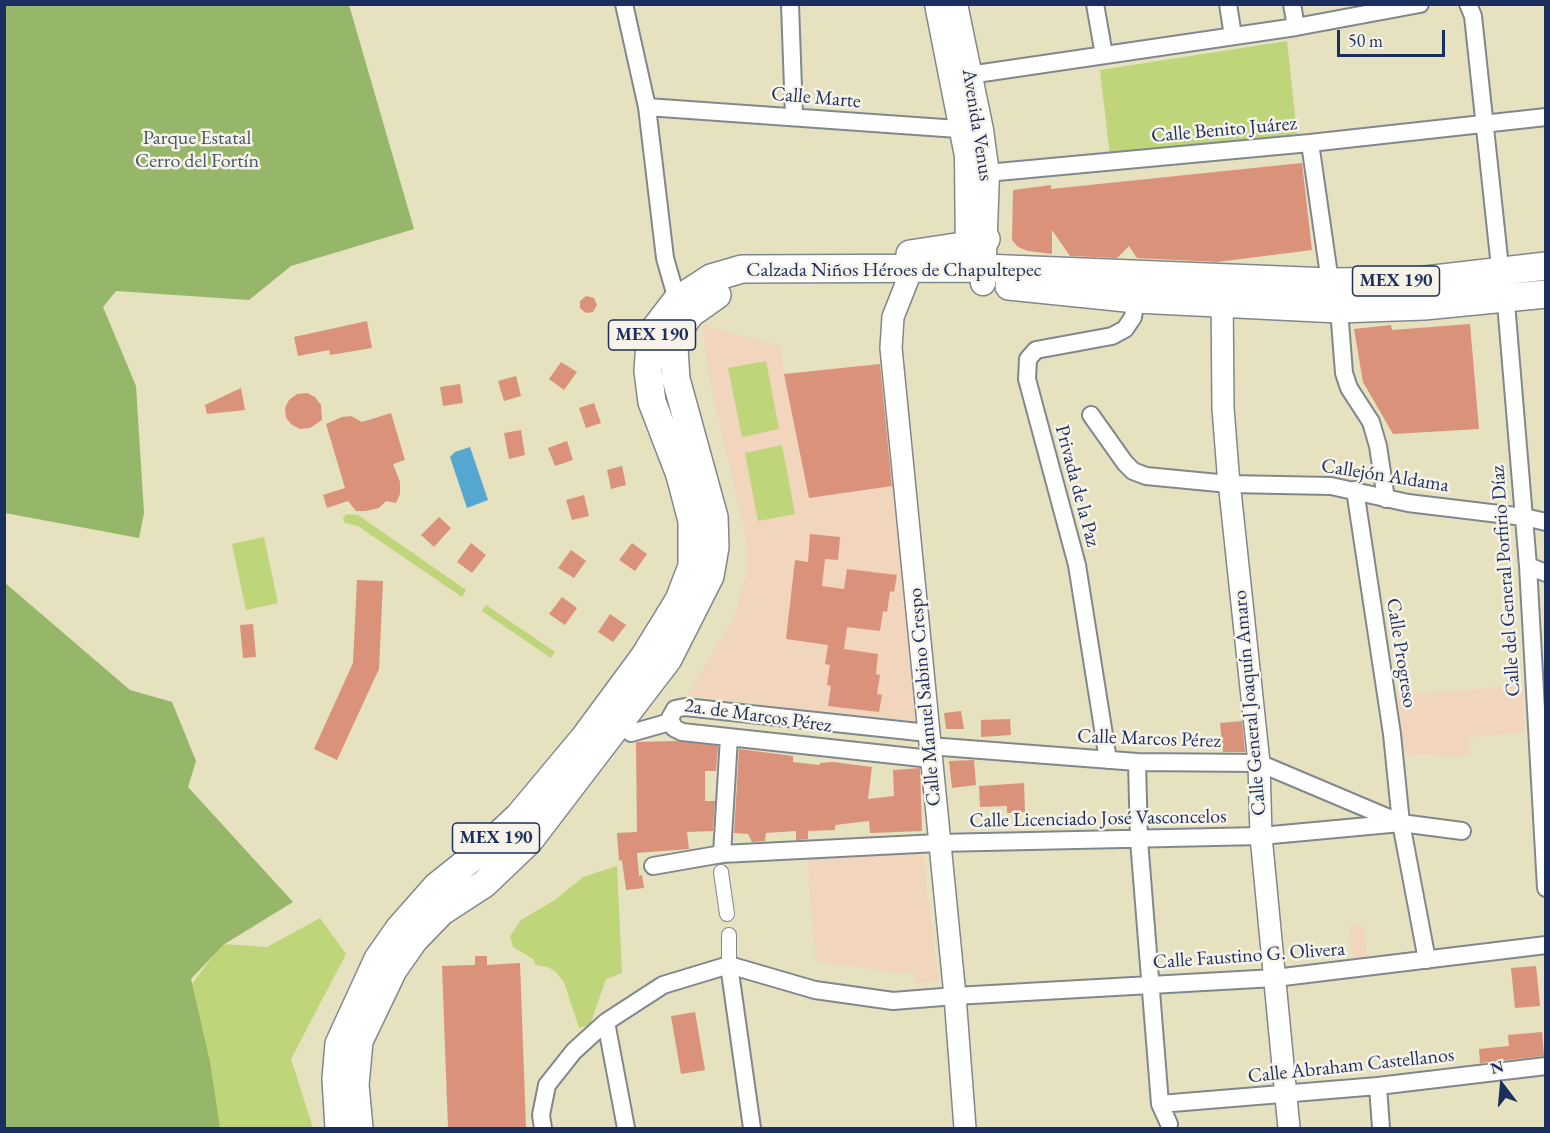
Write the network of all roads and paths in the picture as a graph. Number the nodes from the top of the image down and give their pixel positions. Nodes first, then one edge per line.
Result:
1 (624, 4) edge
2 (790, 4) edge
3 (937, 4) edge
4 (955, 4) edge
5 (1095, 4) edge
6 (1228, 4) edge
7 (1292, 4) edge
8 (1420, 4) edge
9 (1468, 4) edge
10 (1296, 27) junction
11 (1233, 36) junction
12 (1104, 55) junction
13 (969, 75) junction
14 (647, 107) junction
15 (794, 116) junction
16 (1545, 117) edge
17 (1484, 125) junction
18 (971, 130) junction
19 (1310, 143) junction
20 (978, 174) junction
21 (976, 264) junction
22 (1500, 265) junction
23 (1545, 266) edge
24 (909, 276) junction
25 (1222, 278) junction
26 (1330, 282) junction
27 (1545, 294) edge
28 (1136, 299) junction
29 (1506, 299) junction
30 (670, 301) junction
31 (1221, 305) junction
32 (1339, 309) junction
33 (674, 348) junction
34 (1091, 415) dead end
35 (1229, 478) junction
36 (1356, 490) junction
37 (1386, 499) junction
38 (1524, 517) junction
39 (1545, 522) edge
40 (1528, 566) junction
41 (1545, 573) edge
42 (670, 722) junction
43 (631, 733) dead end
44 (729, 737) junction
45 (930, 746) junction
46 (1108, 760) junction
47 (1137, 762) junction
48 (1259, 763) junction
49 (1401, 823) junction
50 (1462, 831) dead end
51 (1261, 836) junction
52 (1139, 840) junction
53 (938, 843) junction
54 (722, 854) junction
55 (653, 866) dead end
56 (722, 872) dead end
57 (1545, 888) edge
58 (406, 935) junction
59 (1545, 945) edge
60 (1427, 960) junction
61 (729, 965) junction
62 (1275, 978) junction
63 (1151, 984) junction
64 (955, 996) junction
65 (606, 1022) junction
66 (1545, 1066) edge
67 (1378, 1086) junction
68 (1286, 1093) junction
69 (1160, 1104) junction
70 (1169, 1124) dead end
71 (339, 1128) edge
72 (359, 1128) edge
73 (543, 1128) edge
74 (626, 1128) edge
75 (752, 1128) edge
76 (965, 1128) edge
77 (1289, 1128) edge
78 (1381, 1128) edge

1 - 14 street
2 - 15 street
3 - 18 main road, Avenida Venus
4 - 13 main road, Avenida Venus
5 - 12 street
6 - 11 street
7 - 10 street
8 - 10 street
9 - 17 street, Calle del General Porfirio Díaz
10 - 11 street
11 - 12 street
12 - 13 street
13 - 18 main road, Avenida Venus
14 - 15 street, Calle Marte
14 - 30 street
15 - 18 street, Calle Marte
16 - 17 street, Calle Benito Juárez
17 - 19 street, Calle Benito Juárez
17 - 22 street, Calle del General Porfirio Díaz
18 - 20 main road, Avenida Venus
19 - 20 street, Calle Benito Juárez
19 - 26 street
20 - 21 main road, Avenida Venus
21 - 24 main road, Calzada Niños Héroes de Chapultepec / MEX 190
21 - 25 main road, Calzada Niños Héroes de Chapultepec / MEX 190
21 - 28 main road, Calzada Niños Héroes de Chapultepec / MEX 190
21 - 30 main road
22 - 23 main road, Calzada Niños Héroes de Chapultepec / MEX 190
22 - 26 main road, Calzada Niños Héroes de Chapultepec / MEX 190
22 - 29 street, Calle del General Porfirio Díaz
24 - 30 main road, Calzada Niños Héroes de Chapultepec / MEX 190
24 - 33 main road, Calzada Niños Héroes de Chapultepec / MEX 190
24 - 45 street, Calle Manuel Sabino Crespo
25 - 26 main road, Calzada Niños Héroes de Chapultepec / MEX 190
25 - 31 street, Calle General Joaquín Amaro
27 - 29 main road, Calzada Niños Héroes de Chapultepec / MEX 190
28 - 31 main road, Calzada Niños Héroes de Chapultepec / MEX 190
28 - 46 street, Privada de la Paz
29 - 32 main road, Calzada Niños Héroes de Chapultepec / MEX 190
29 - 38 street, Calle del General Porfirio Díaz
30 - 33 main road
30 - 58 main road, Calzada Niños Héroes de Chapultepec / MEX 190
31 - 32 main road, Calzada Niños Héroes de Chapultepec / MEX 190
31 - 35 street, Calle General Joaquín Amaro
32 - 37 street
33 - 58 main road, Calzada Niños Héroes de Chapultepec / MEX 190
34 - 35 street, Callejón Aldama
35 - 36 street, Callejón Aldama
35 - 48 street, Calle General Joaquín Amaro
36 - 37 street, Callejón Aldama
36 - 49 street, Calle Progreso
37 - 38 street, Callejón Aldama
38 - 39 street, Callejón Aldama
38 - 40 street, Calle del General Porfirio Díaz
40 - 41 street
40 - 57 street, Calle del General Porfirio Díaz
42 - 43 street
42 - 44 street, 2a. de Marcos Pérez
42 - 45 street, 2a. de Marcos Pérez
44 - 45 street, 2a. de Marcos Pérez
44 - 54 street
45 - 46 street, Calle Marcos Pérez
45 - 53 street, Calle Manuel Sabino Crespo
46 - 47 street, Calle Marcos Pérez
47 - 48 street, Calle Marcos Pérez
47 - 52 street
48 - 49 street, Calle Marcos Pérez
48 - 51 street, Calle General Joaquín Amaro
49 - 50 street, Calle Marcos Pérez
49 - 51 street, Calle Licenciado José Vasconcelos
49 - 60 street, Calle Progreso
51 - 52 street, Calle Licenciado José Vasconcelos
51 - 62 street, Calle General Joaquín Amaro
52 - 53 street, Calle Licenciado José Vasconcelos
52 - 63 street
53 - 54 street, Calle Licenciado José Vasconcelos
53 - 64 street, Calle Manuel Sabino Crespo
54 - 55 street, Calle Licenciado José Vasconcelos
56 - 61 street
58 - 71 main road, Calzada Niños Héroes de Chapultepec / MEX 190
58 - 72 main road, Calzada Niños Héroes de Chapultepec / MEX 190
59 - 60 street, Calle Faustino G. Olivera
60 - 62 street, Calle Faustino G. Olivera
61 - 64 street, Calle Faustino G. Olivera
61 - 65 street
61 - 75 street
62 - 63 street, Calle Faustino G. Olivera
62 - 68 street, Calle General Joaquín Amaro
63 - 64 street, Calle Faustino G. Olivera
63 - 69 street
64 - 76 street, Calle Manuel Sabino Crespo
65 - 73 street
65 - 74 street
66 - 67 street, Calle Abraham Castellanos
67 - 68 street, Calle Abraham Castellanos
67 - 78 street
68 - 69 street, Calle Abraham Castellanos
68 - 77 street, Calle General Joaquín Amaro
69 - 70 street

